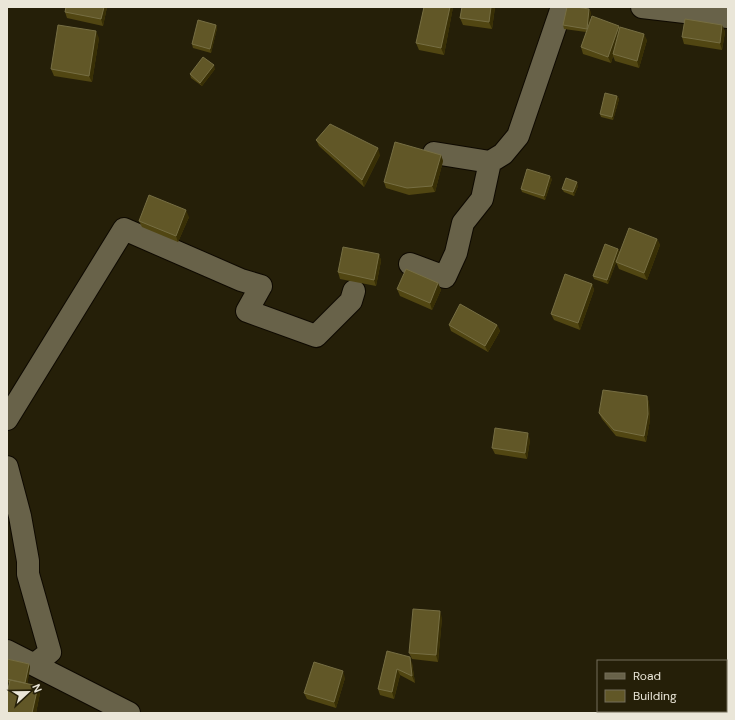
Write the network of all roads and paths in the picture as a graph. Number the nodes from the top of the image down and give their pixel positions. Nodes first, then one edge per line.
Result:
1 (562, 7) edge
2 (642, 7) edge
3 (728, 17) edge
4 (434, 153) edge
5 (490, 162) junction
6 (410, 264) dead end
7 (354, 291) dead end
8 (7, 419) edge
9 (7, 467) edge
10 (7, 651) edge
11 (35, 664) junction
12 (129, 713) edge

1 - 5 street
2 - 3 street
4 - 5 street
5 - 6 street
7 - 8 street
9 - 11 street
10 - 11 street
11 - 12 street

